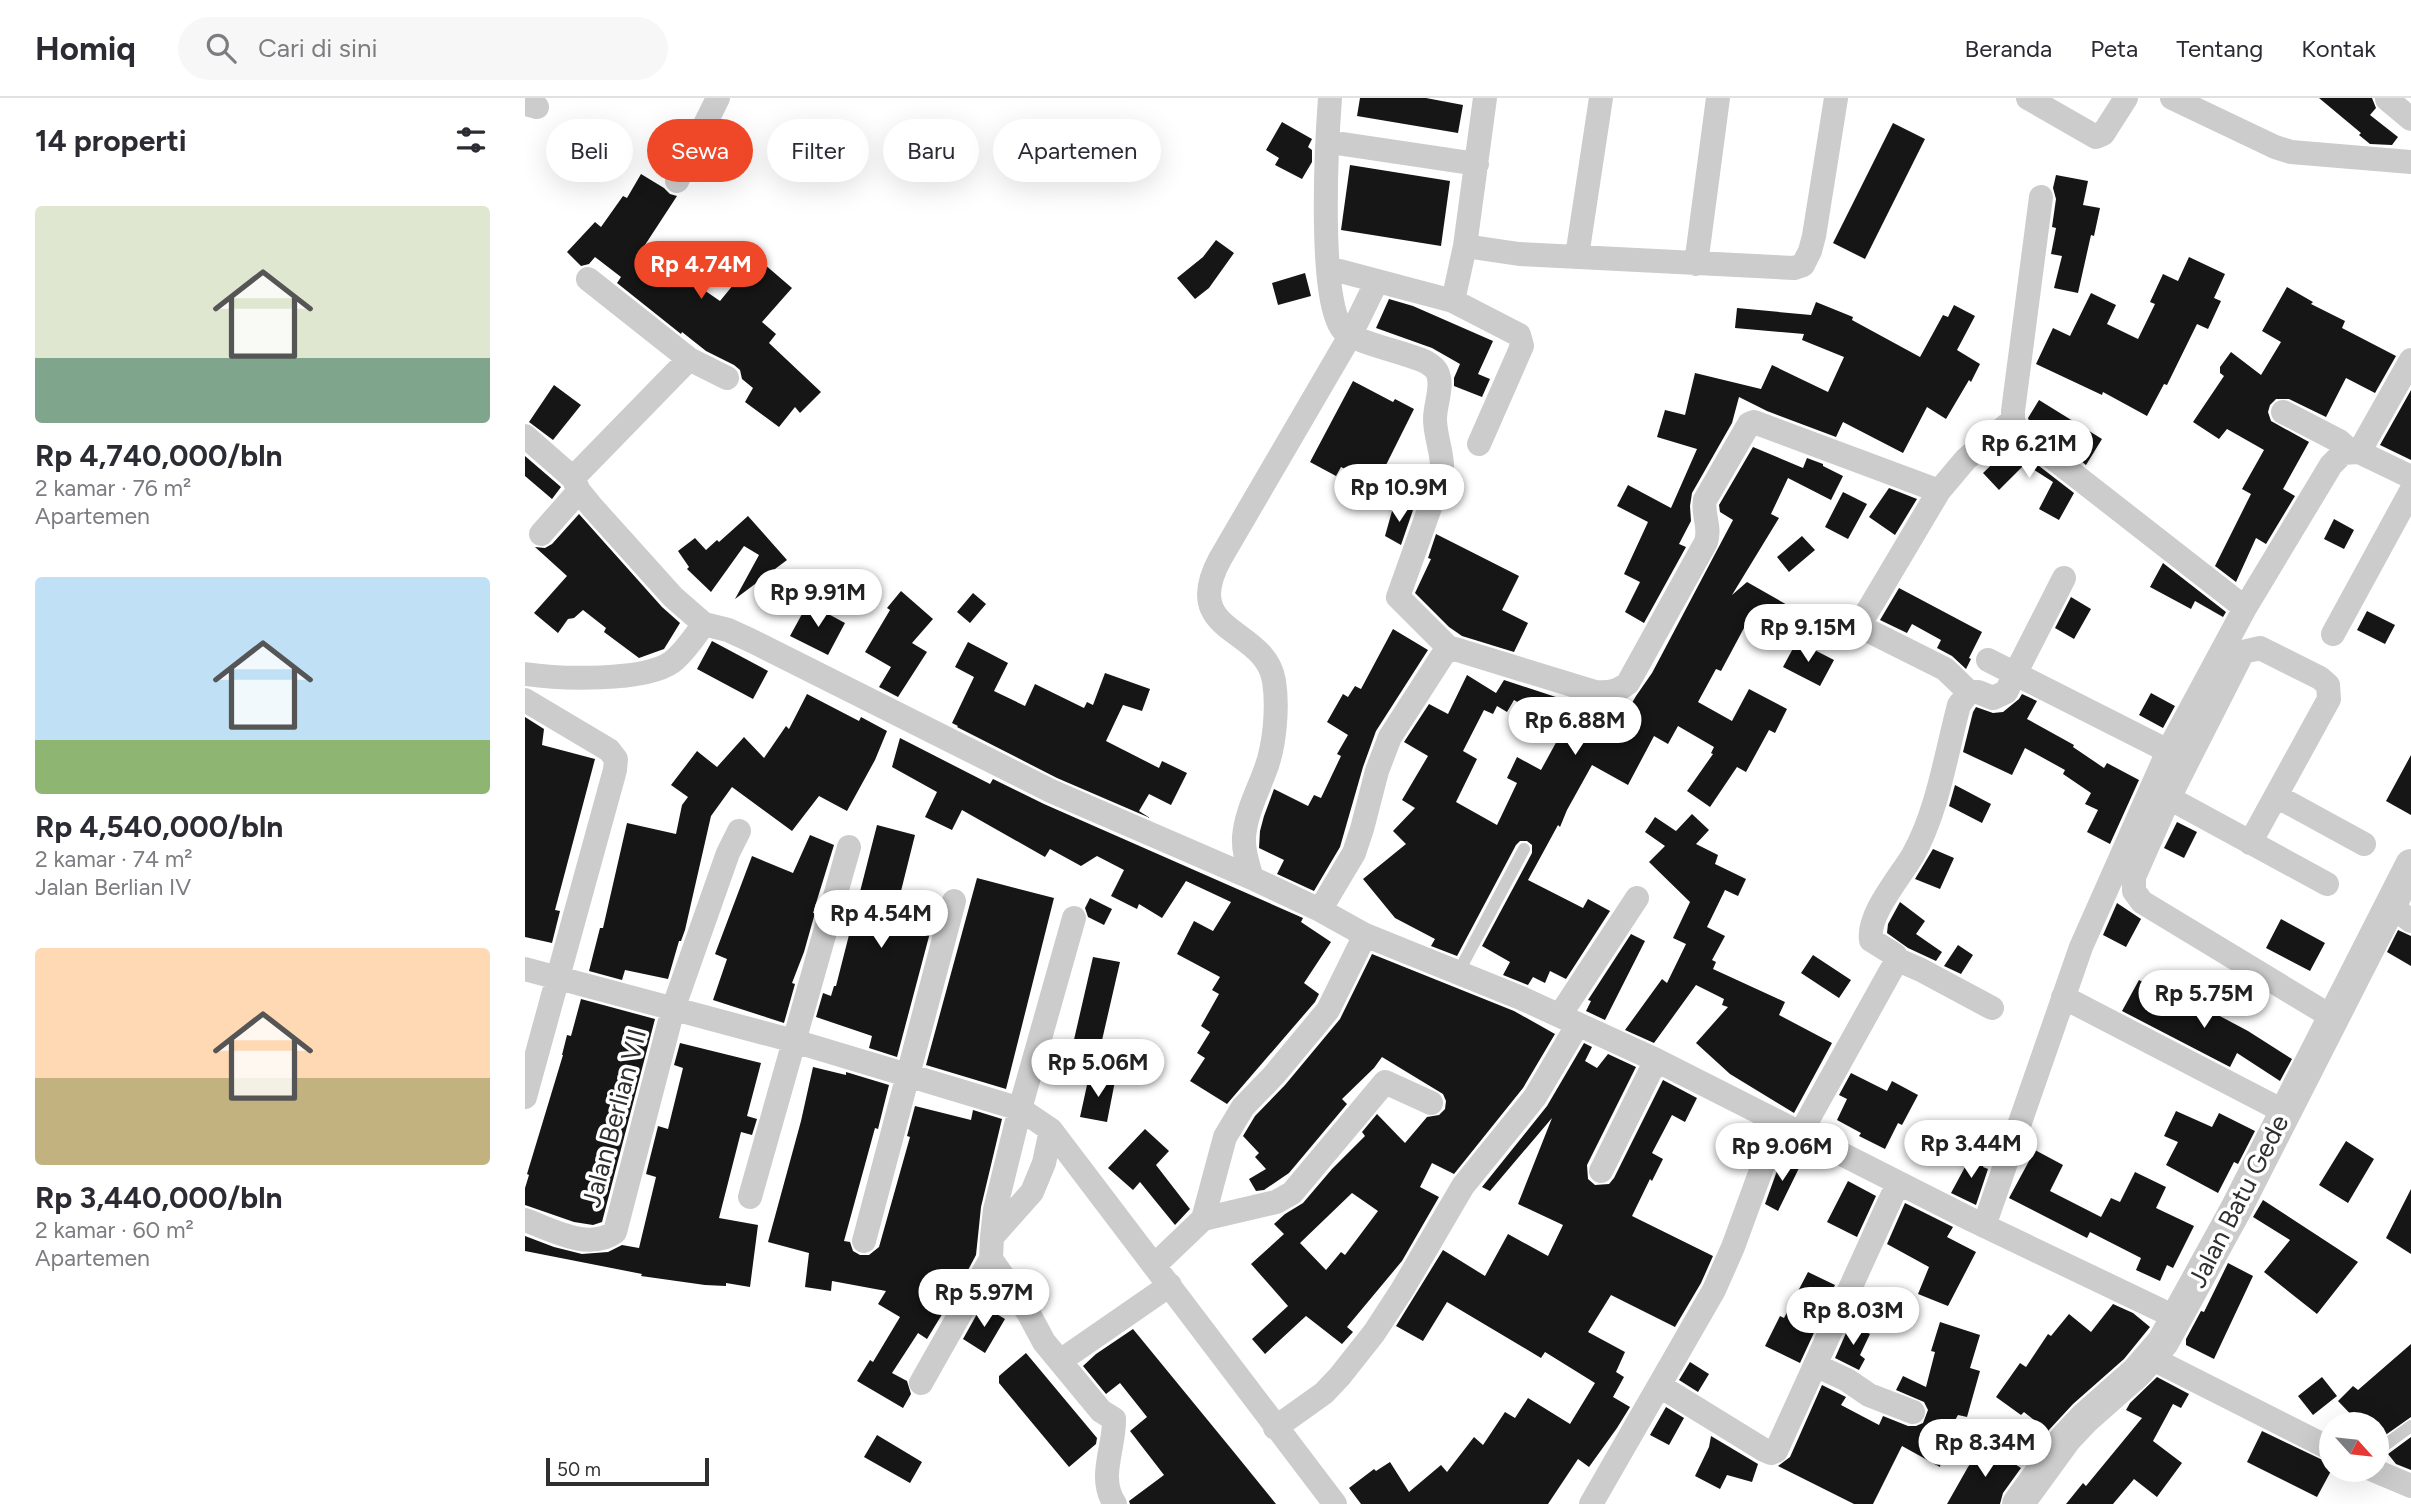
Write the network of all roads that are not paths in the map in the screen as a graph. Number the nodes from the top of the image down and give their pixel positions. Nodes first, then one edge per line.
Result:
1 (718, 98) edge
2 (1330, 98) edge
3 (1485, 98) edge
4 (1601, 98) edge
5 (1718, 98) edge
6 (1836, 98) edge
7 (2028, 98) edge
8 (2126, 98) edge
9 (2172, 98) edge
10 (2387, 99) edge
11 (708, 119) edge
12 (2411, 119) edge
13 (1343, 144) dead end
14 (2411, 162) edge
15 (1477, 163) junction
16 (2041, 197) dead end
17 (1465, 246) junction
18 (1577, 256) junction
19 (1696, 264) junction
20 (1340, 271) dead end
21 (588, 279) dead end
22 (1377, 281) junction
23 (1453, 301) junction
24 (1350, 336) junction
25 (688, 359) junction
26 (2411, 360) edge
27 (727, 379) dead end
28 (2283, 412) dead end
29 (2013, 420) junction
30 (525, 436) edge
31 (1479, 444) dead end
32 (2354, 452) junction
33 (2411, 477) edge
34 (576, 484) junction
35 (1939, 491) junction
36 (2411, 491) edge
37 (541, 534) dead end
38 (2064, 578) dead end
39 (2245, 608) junction
40 (704, 624) junction
41 (2333, 634) dead end
42 (1448, 648) junction
43 (1988, 660) dead end
44 (525, 674) edge
45 (2016, 674) junction
46 (1969, 692) junction
47 (525, 700) edge
48 (2168, 751) junction
49 (2276, 796) junction
50 (2169, 798) junction
51 (739, 831) dead end
52 (2250, 843) junction
53 (2364, 844) dead end
54 (849, 847) dead end
55 (1524, 849) dead end
56 (2411, 865) edge
57 (1252, 878) junction
58 (2327, 884) dead end
59 (1637, 898) dead end
60 (954, 901) dead end
61 (1319, 910) junction
62 (2401, 913) edge
63 (1074, 918) dead end
64 (1365, 935) junction
65 (1896, 959) junction
66 (525, 969) edge
67 (1458, 973) junction
68 (558, 978) junction
69 (2063, 997) junction
70 (673, 1009) junction
71 (1992, 1009) dead end
72 (2332, 1017) junction
73 (1569, 1019) junction
74 (794, 1041) junction
75 (1656, 1060) junction
76 (909, 1074) junction
77 (525, 1097) edge
78 (1431, 1103) dead end
79 (1020, 1109) junction
80 (2285, 1112) junction
81 (1778, 1124) junction
82 (1051, 1130) junction
83 (1800, 1134) junction
84 (1601, 1171) dead end
85 (1898, 1183) junction
86 (750, 1197) dead end
87 (1203, 1219) junction
88 (525, 1220) edge
89 (1984, 1226) junction
90 (865, 1241) dead end
91 (992, 1248) junction
92 (1155, 1265) junction
93 (1170, 1285) junction
94 (2177, 1318) junction
95 (2151, 1358) junction
96 (1060, 1361) junction
97 (1815, 1365) junction
98 (921, 1382) dead end
99 (1660, 1386) junction
100 (1913, 1412) dead end
101 (2411, 1426) edge
102 (1275, 1429) junction
103 (2389, 1442) edge
104 (2319, 1443) edge
105 (2389, 1477) edge
106 (2411, 1486) edge
107 (1115, 1504) edge
108 (1335, 1504) edge
109 (1591, 1504) edge
110 (2018, 1504) edge

1 - 11 street
2 - 24 street
3 - 15 street
4 - 18 street
5 - 19 street
6 - 19 street
7 - 8 street
9 - 14 street
10 - 12 street
13 - 15 street
15 - 17 street
16 - 29 street
17 - 18 street
17 - 23 street
18 - 19 street
20 - 22 street
21 - 25 street
22 - 23 street
22 - 24 street
23 - 31 street
24 - 42 street
24 - 57 street
25 - 27 street
25 - 34 street
26 - 32 street
28 - 32 street
29 - 35 street
29 - 39 street
30 - 34 street
32 - 33 street
32 - 39 street
34 - 37 street
34 - 40 street
35 - 42 street
35 - 46 street
36 - 41 street
38 - 45 street
39 - 48 street
40 - 44 street
40 - 57 street
42 - 61 street
43 - 45 street
45 - 46 street
45 - 48 street
46 - 65 street
47 - 68 street
48 - 69 street
49 - 50 street
49 - 52 street
49 - 53 street
50 - 52 street
50 - 72 street
51 - 70 street, Jalan Berlian VII
52 - 58 street
54 - 74 street
55 - 67 lane
56 - 62 street, Jalan Batu Gede
57 - 61 street
59 - 73 street
60 - 76 street
61 - 64 street
62 - 72 street, Jalan Batu Gede
63 - 79 street
64 - 67 street
64 - 87 street
65 - 71 street
65 - 83 street
66 - 68 street
67 - 73 street
68 - 70 street
68 - 77 street
69 - 80 street
69 - 89 street
70 - 74 street
70 - 88 street, Jalan Berlian VII
72 - 80 street, Jalan Batu Gede
73 - 75 street
73 - 102 street
74 - 76 street
74 - 86 street
75 - 81 street
75 - 84 street
76 - 79 street
76 - 90 street
78 - 87 street
79 - 82 street
79 - 91 street
80 - 94 street, Jalan Batu Gede
81 - 83 street
81 - 99 street
82 - 91 street
82 - 92 street
83 - 85 street
85 - 89 street
85 - 97 street
87 - 92 street
89 - 94 street
91 - 96 street
91 - 98 street
92 - 93 street
93 - 96 street
93 - 102 street
94 - 95 street, Jalan Batu Gede
95 - 104 street
95 - 110 street, Jalan Batu Gede
96 - 107 street
97 - 99 street
97 - 100 street
99 - 109 street
101 - 103 lane
102 - 108 street
105 - 106 street

